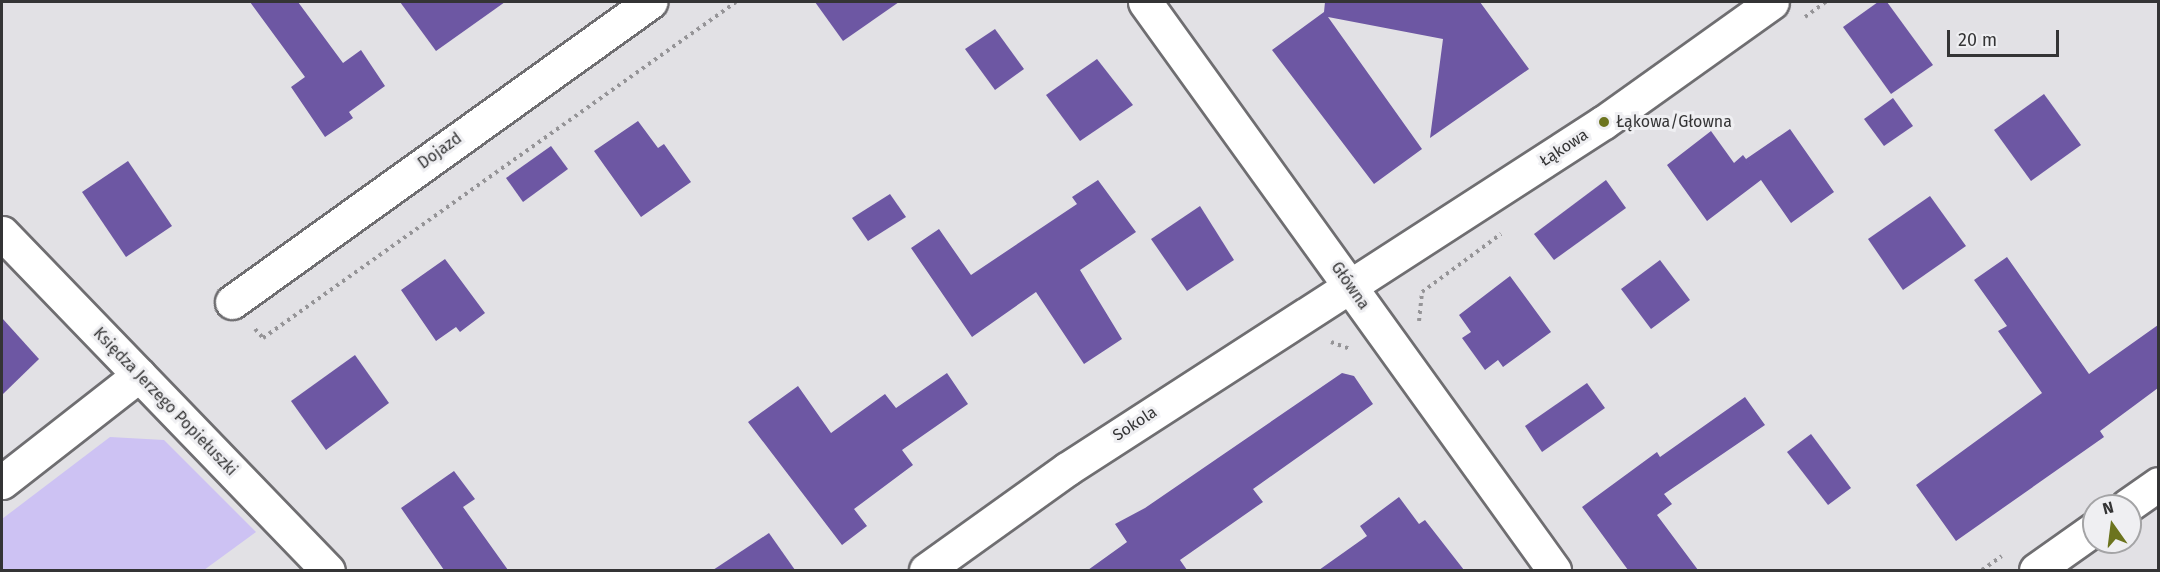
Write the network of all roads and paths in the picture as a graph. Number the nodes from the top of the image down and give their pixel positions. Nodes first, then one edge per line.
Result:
1 (650, 2) edge
2 (736, 2) edge
3 (1145, 2) edge
4 (1772, 2) edge
5 (2, 232) edge
6 (1437, 280) dead end
7 (1352, 288) junction
8 (232, 302) joint
9 (1423, 329) dead end
10 (1328, 341) dead end
11 (1358, 352) dead end
12 (139, 375) junction
13 (2, 482) edge
14 (2158, 484) edge
15 (2142, 495) edge
16 (2082, 538) edge
17 (328, 570) edge
18 (927, 570) edge
19 (1554, 570) edge
20 (2036, 570) edge

1 - 8 street, Dojazd
2 - 8 path
3 - 7 street, Główna
4 - 7 street, Łąkowa
5 - 12 street, Księdza Jerzego Popiełuszki
6 - 9 path
7 - 18 street, Sokola
7 - 19 street, Główna
10 - 11 path
12 - 13 street
12 - 17 street, Księdza Jerzego Popiełuszki
14 - 15 street
16 - 20 street

